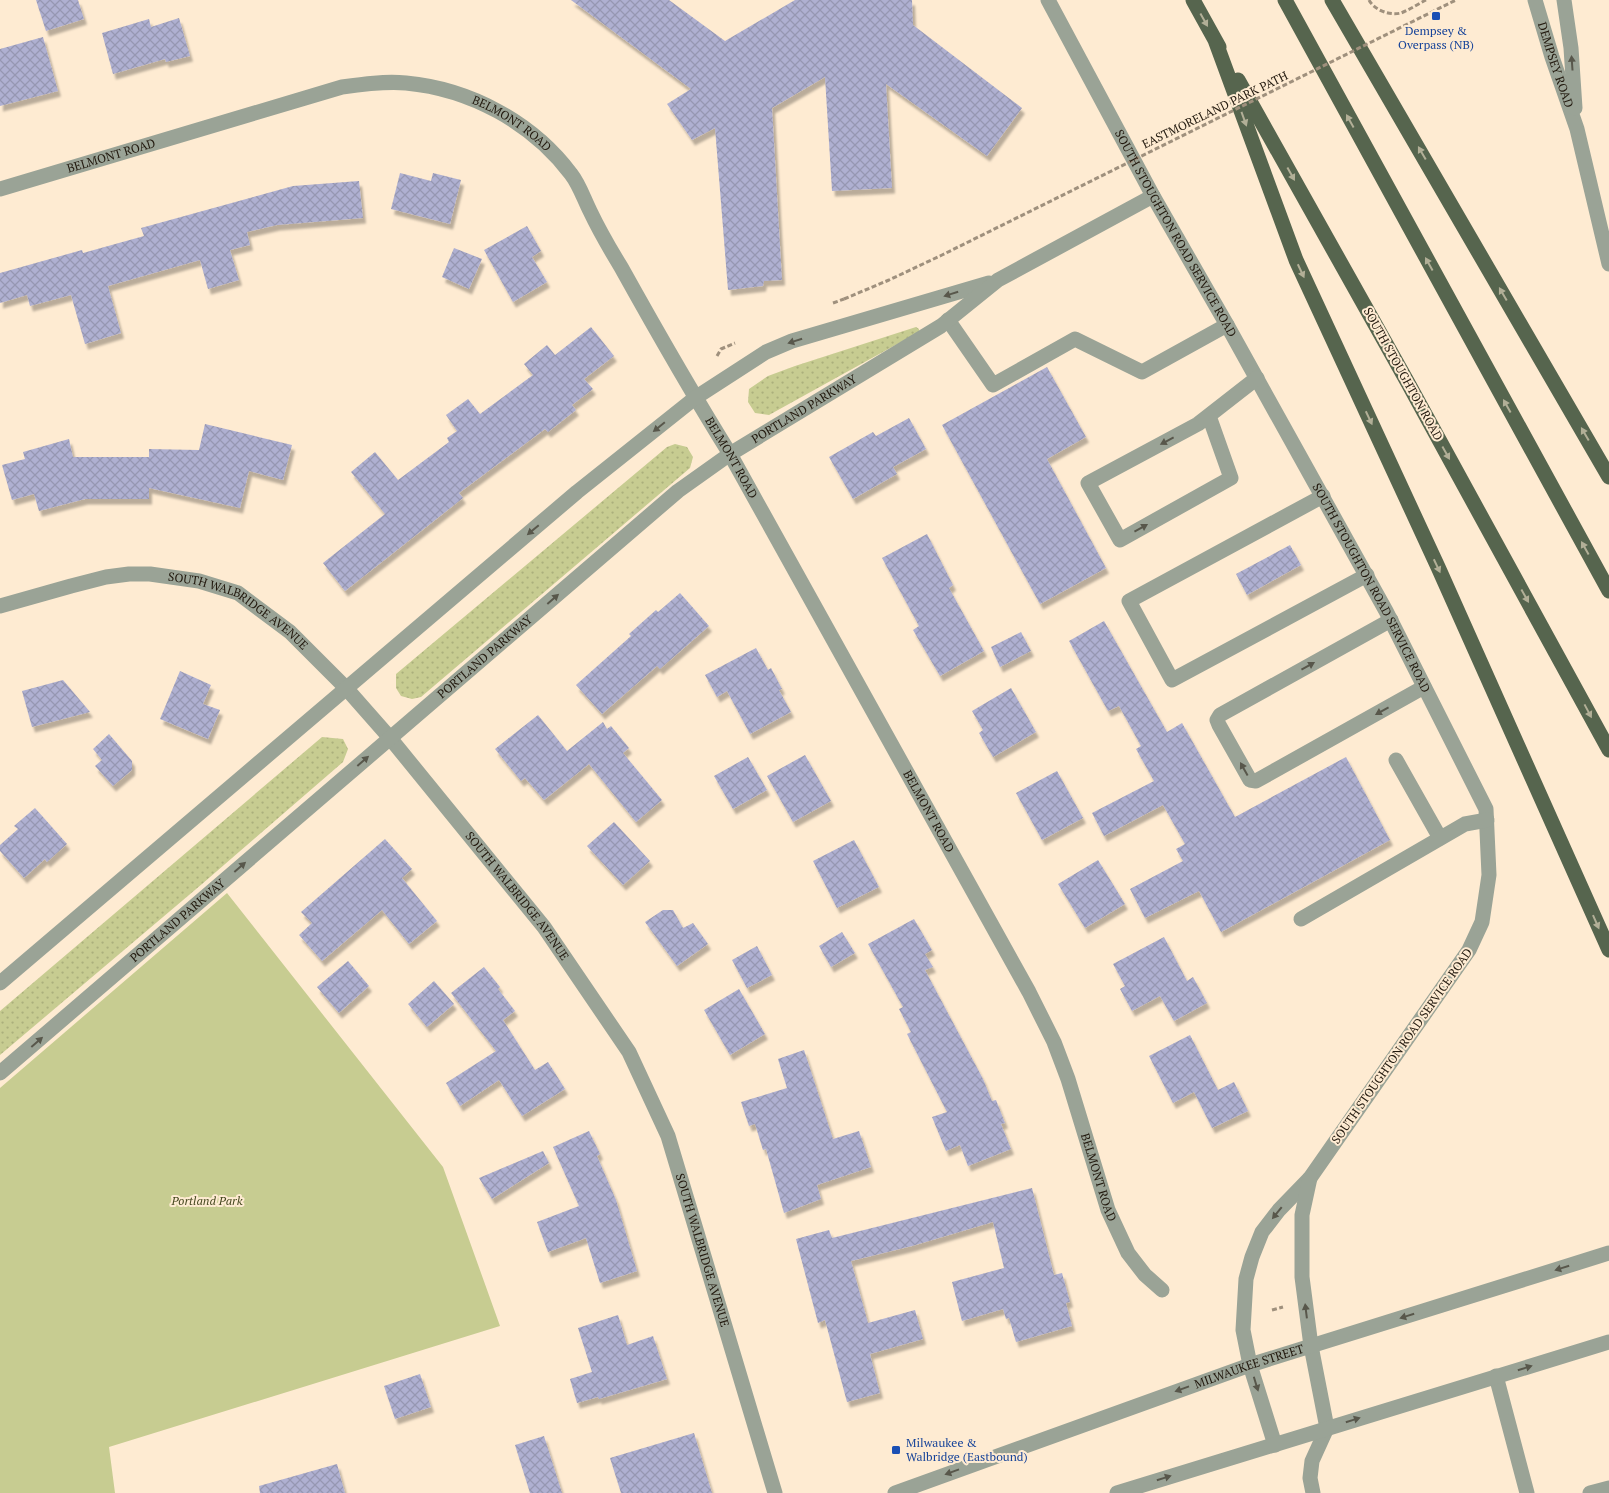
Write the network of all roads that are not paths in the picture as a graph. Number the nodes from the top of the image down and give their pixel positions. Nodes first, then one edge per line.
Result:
1 (1048, 0) edge
2 (1193, 0) edge
3 (1285, 0) edge
4 (1332, 0) edge
5 (1535, 0) edge
6 (1564, 0) edge
7 (1215, 40) junction
8 (1577, 129) junction
9 (0, 189) edge
10 (1153, 196) junction
11 (1605, 226) edge
12 (1609, 264) edge
13 (998, 280) junction
14 (948, 320) junction
15 (1227, 325) junction
16 (1257, 378) junction
17 (695, 398) junction
18 (1209, 416) junction
19 (730, 454) junction
20 (1609, 477) edge
21 (1323, 496) junction
22 (1366, 575) junction
23 (1609, 591) edge
24 (0, 606) edge
25 (1391, 620) junction
26 (1424, 687) junction
27 (346, 688) junction
28 (390, 738) junction
29 (1609, 750) edge
30 (1396, 760) dead end
31 (1487, 820) junction
32 (1440, 838) junction
33 (1300, 919) dead end
34 (1609, 950) edge
35 (0, 983) edge
36 (0, 1074) edge
37 (1310, 1178) junction
38 (1609, 1253) edge
39 (1162, 1290) dead end
40 (1609, 1342) edge
41 (1311, 1346) junction
42 (1250, 1365) junction
43 (1496, 1376) junction
44 (1327, 1428) junction
45 (1275, 1445) junction
46 (1609, 1488) edge
47 (775, 1493) edge
48 (895, 1493) edge
49 (1117, 1493) edge
50 (1313, 1493) edge
51 (1527, 1493) edge
52 (1590, 1493) edge

1 - 10 street, SOUTH STOUGHTON ROAD SERVICE ROAD
2 -> 7 main road, SOUTH STOUGHTON ROAD
23 -> 3 main road
20 -> 4 main road
5 - 8 street, DEMPSEY ROAD
8 -> 6 street, DEMPSEY ROAD
7 -> 29 main road, SOUTH STOUGHTON ROAD
7 -> 34 main road
8 - 11 street, DEMPSEY ROAD
9 - 17 street, BELMONT ROAD
10 - 13 street, PORTLAND PARKWAY
10 - 15 street, SOUTH STOUGHTON ROAD SERVICE ROAD
11 - 12 street, DEMPSEY ROAD
13 - 14 street, PORTLAND PARKWAY
13 -> 17 street, PORTLAND PARKWAY
14 - 15 street
14 - 19 street, PORTLAND PARKWAY
15 - 16 street, SOUTH STOUGHTON ROAD SERVICE ROAD
16 - 18 street
16 - 21 street, SOUTH STOUGHTON ROAD SERVICE ROAD
17 - 19 street, BELMONT ROAD
17 -> 27 street, PORTLAND PARKWAY
18 -> 18 street
28 -> 19 street, PORTLAND PARKWAY
19 - 39 street, BELMONT ROAD
21 - 22 street, SOUTH STOUGHTON ROAD SERVICE ROAD
21 - 22 street
22 - 25 street, SOUTH STOUGHTON ROAD SERVICE ROAD
24 - 27 street, SOUTH WALBRIDGE AVENUE
25 - 26 street, SOUTH STOUGHTON ROAD SERVICE ROAD
26 -> 25 street
26 - 31 street, SOUTH STOUGHTON ROAD SERVICE ROAD
27 - 28 street, SOUTH WALBRIDGE AVENUE
27 - 35 street, PORTLAND PARKWAY
36 -> 28 street, PORTLAND PARKWAY
28 - 47 street, SOUTH WALBRIDGE AVENUE
30 - 32 street
31 - 32 street
31 - 37 street, SOUTH STOUGHTON ROAD SERVICE ROAD
32 - 33 street
41 -> 37 street, SOUTH STOUGHTON ROAD SERVICE ROAD
37 -> 42 street, SOUTH STOUGHTON ROAD SERVICE ROAD
38 -> 41 street, MILWAUKEE STREET
43 -> 40 street
41 - 42 street, MILWAUKEE STREET
41 - 44 street, SOUTH STOUGHTON ROAD SERVICE ROAD
42 -> 45 street, SOUTH STOUGHTON ROAD SERVICE ROAD
42 -> 48 street, MILWAUKEE STREET
44 -> 43 street
43 - 51 street
44 - 45 street
44 - 50 street
49 -> 45 street
46 - 52 street

